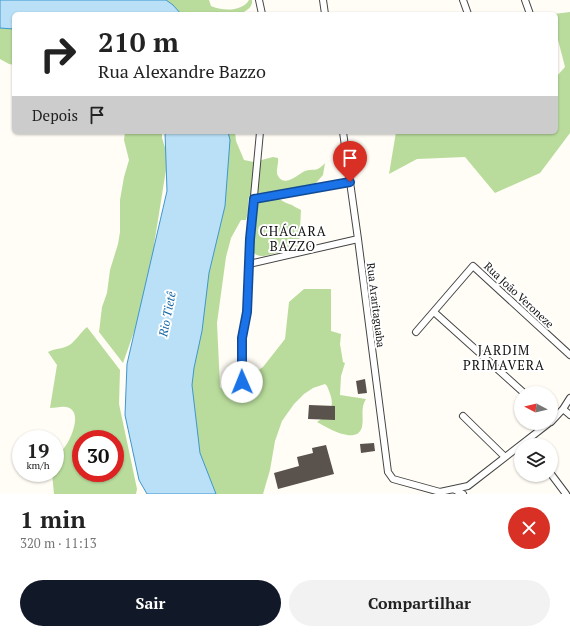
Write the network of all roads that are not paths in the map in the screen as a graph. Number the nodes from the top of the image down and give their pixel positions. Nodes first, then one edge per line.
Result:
1 (259, 0) edge
2 (323, 0) edge
3 (464, 0) edge
4 (525, 0) edge
5 (262, 12) edge
6 (325, 12) edge
7 (467, 12) edge
8 (529, 12) edge
9 (260, 134) edge
10 (343, 134) edge
11 (350, 182) junction
12 (254, 199) junction
13 (358, 239) junction
14 (249, 264) junction
15 (434, 312) junction
16 (416, 332) dead end
17 (570, 355) edge
18 (242, 382) dead end
19 (516, 386) edge
20 (570, 398) edge
21 (563, 409) junction
22 (558, 414) edge
23 (570, 415) edge
24 (464, 416) dead end
25 (541, 430) edge
26 (532, 438) edge
27 (514, 451) edge
28 (505, 457) junction
29 (557, 482) edge
30 (455, 490) junction
31 (463, 494) edge
32 (566, 494) edge

1 - 5 street
2 - 6 street
3 - 7 street
4 - 8 street
9 - 12 street
10 - 11 street, Rua Araritaguaba
11 - 12 street
11 - 13 street, Rua Araritaguaba
12 - 14 street
13 - 14 street
13 - 30 street, Rua Araritaguaba
14 - 18 street
15 - 16 street
15 - 17 street, Rua João Veroneze
15 - 19 street
20 - 21 street
21 - 22 street
21 - 23 street
24 - 28 street
25 - 26 street
27 - 28 street
28 - 30 street
29 - 32 street
30 - 31 street

